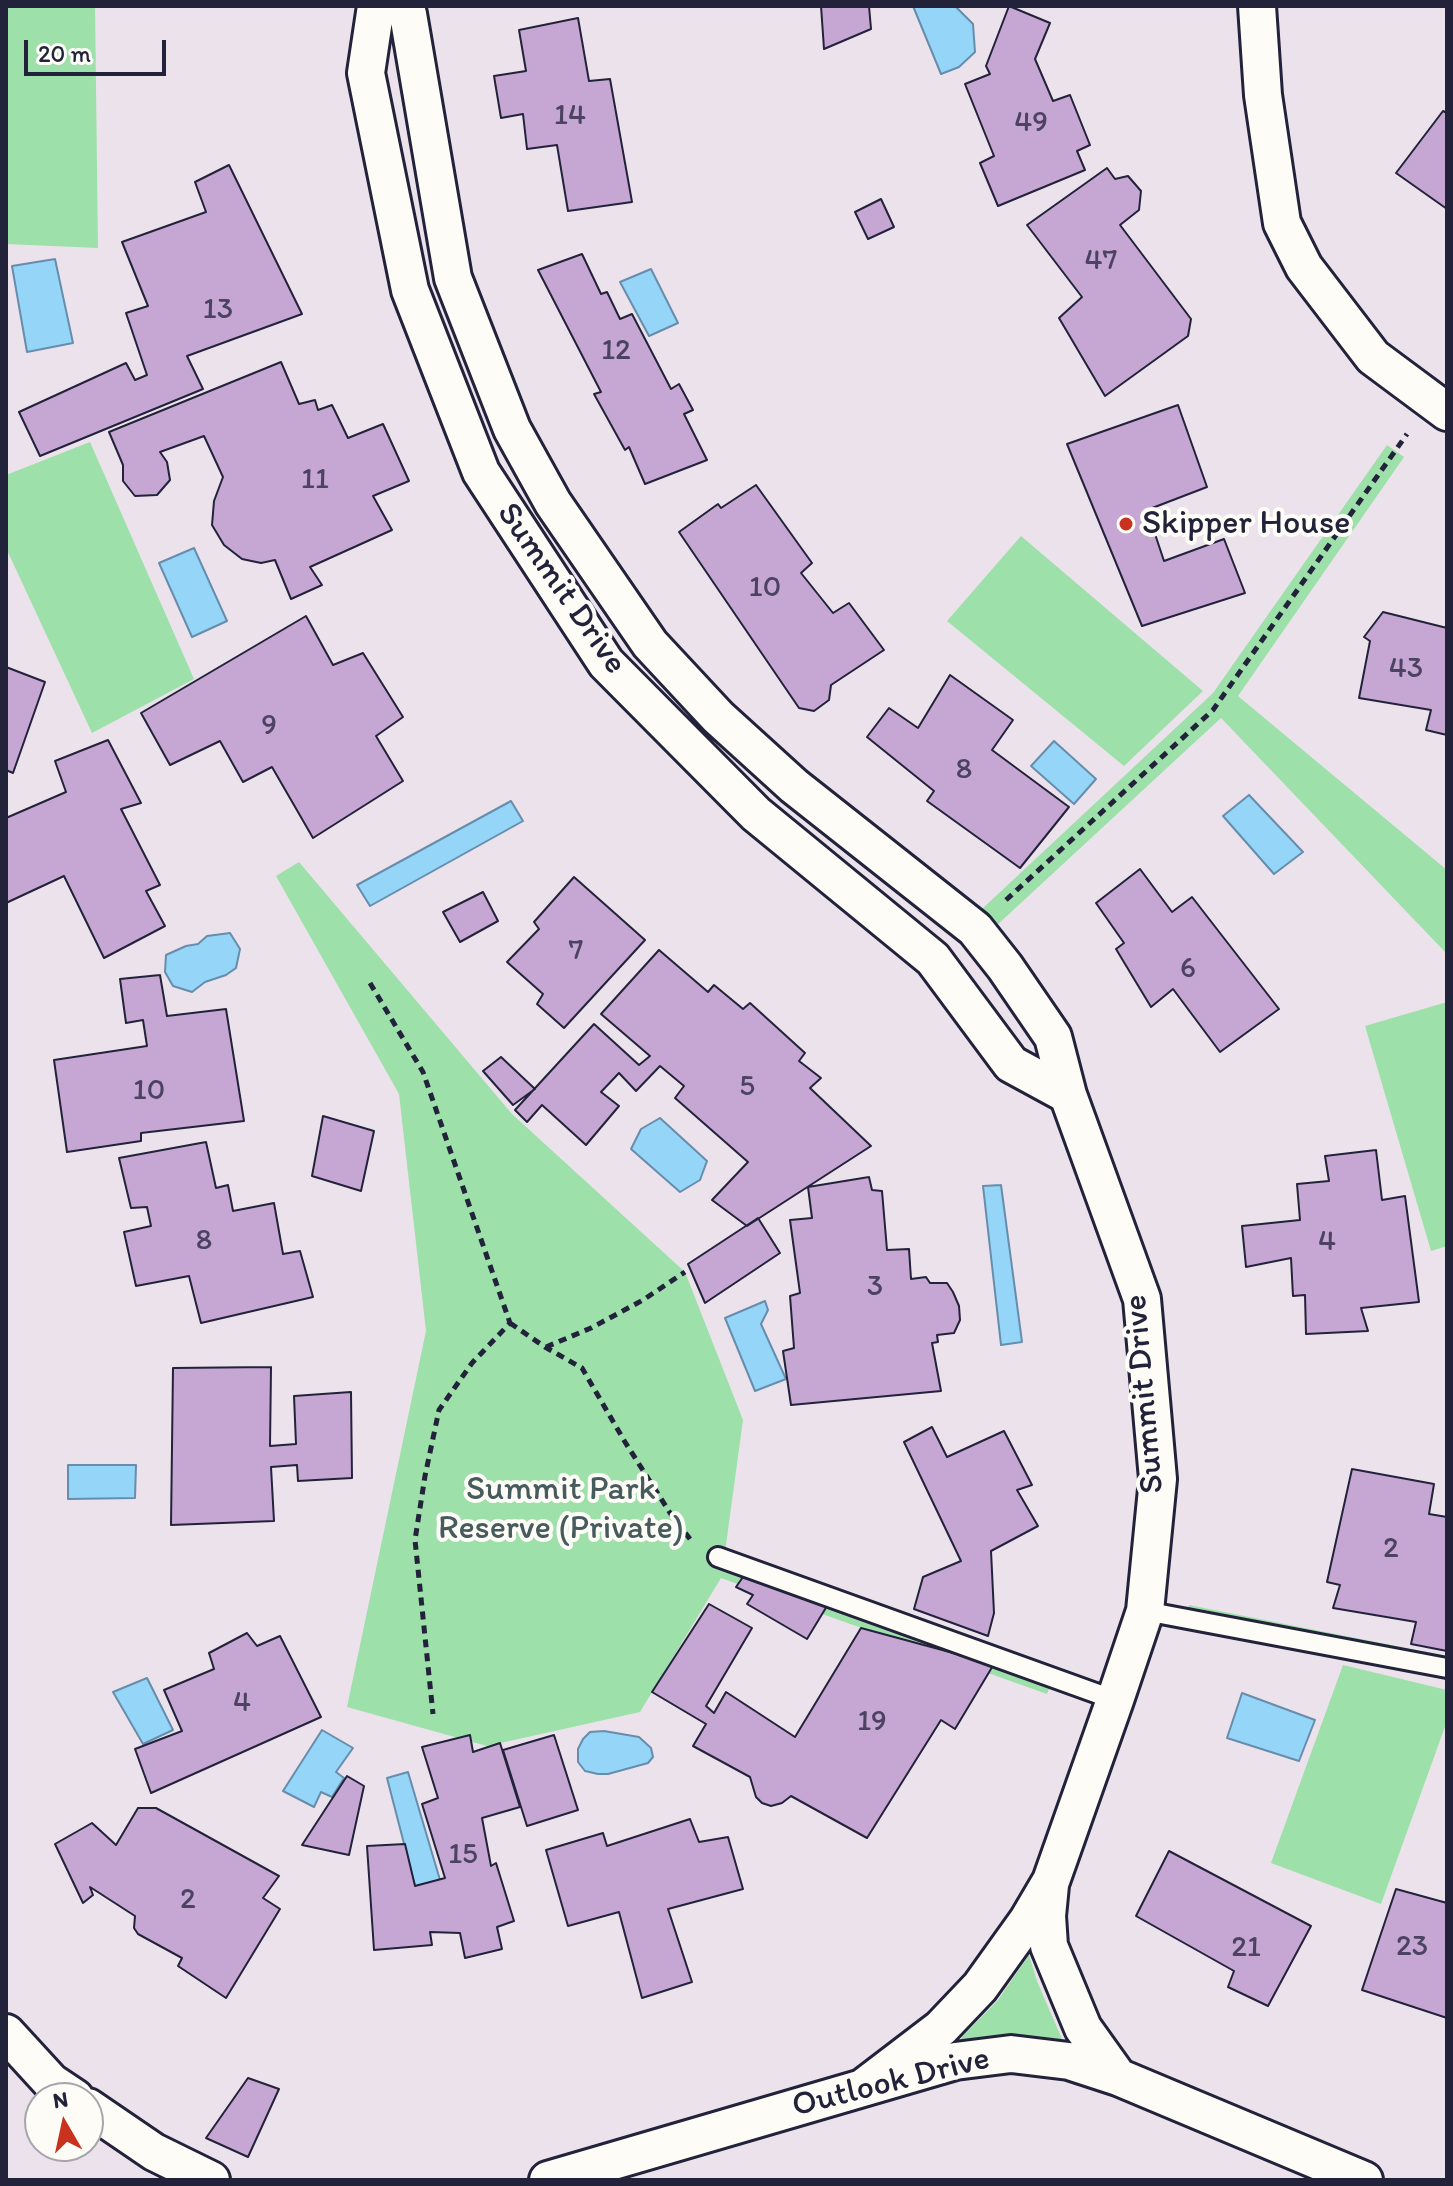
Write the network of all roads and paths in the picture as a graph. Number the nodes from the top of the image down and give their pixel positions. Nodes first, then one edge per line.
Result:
1 (376, 6) edge
2 (404, 6) edge
3 (1257, 6) edge
4 (1439, 406) edge
5 (975, 929) junction
6 (370, 983) dead end
7 (1068, 1095) junction
8 (685, 1272) dead end
9 (510, 1323) junction
10 (545, 1347) junction
11 (718, 1557) joint
12 (1145, 1611) junction
13 (1447, 1668) edge
14 (1115, 1700) junction
15 (433, 1714) dead end
16 (1051, 1881) junction
17 (6, 2033) edge
18 (1118, 2077) junction
19 (51, 2082) edge
20 (865, 2086) junction
21 (104, 2121) edge
22 (157, 2166) edge
23 (211, 2180) edge
24 (548, 2180) edge
25 (1364, 2180) edge

1 - 7 street, Summit Drive
2 - 5 street, Summit Drive
3 - 4 street
4 - 5 path
5 - 7 street, Summit Drive
6 - 9 path
7 - 12 street, Summit Drive
8 - 10 path
9 - 10 path
9 - 15 path
10 - 11 path
11 - 14 lane
12 - 13 lane
12 - 14 street, Summit Drive
14 - 16 street, Summit Drive
16 - 18 street, Summit Drive
16 - 20 street, Summit Drive
17 - 19 street
18 - 20 street, Outlook Drive
18 - 25 street, Outlook Drive
20 - 24 street, Outlook Drive
21 - 22 street
22 - 23 street

